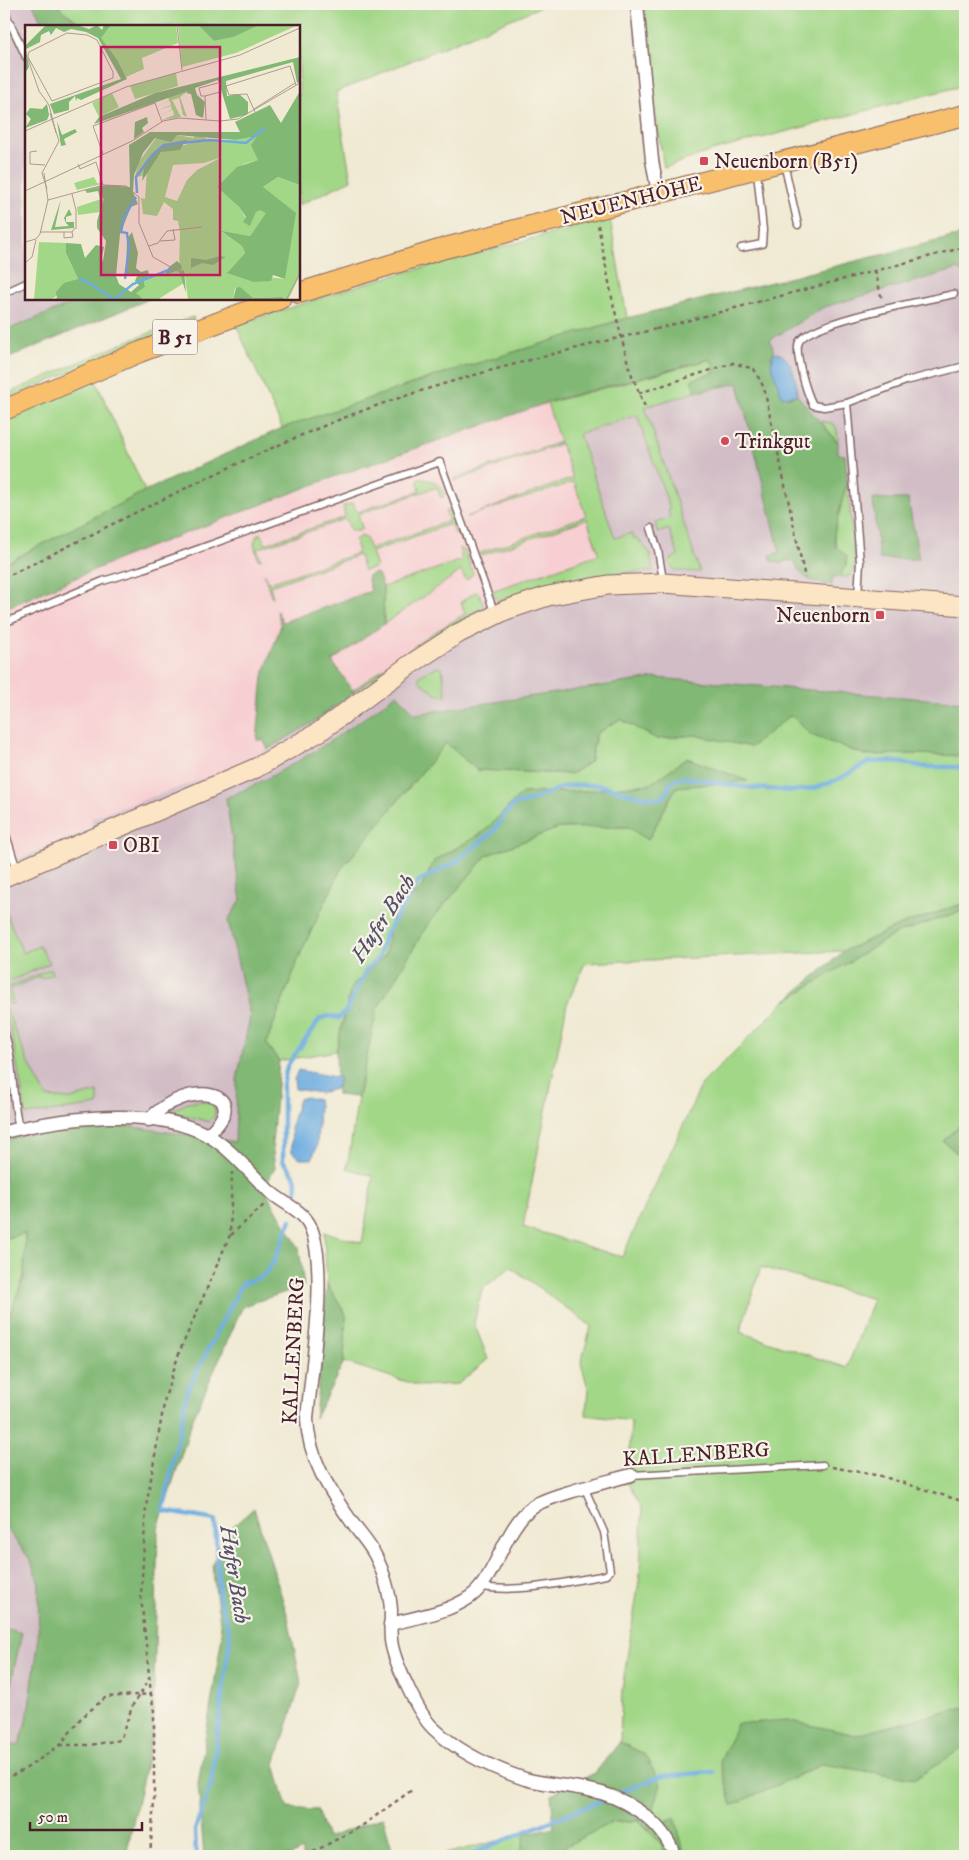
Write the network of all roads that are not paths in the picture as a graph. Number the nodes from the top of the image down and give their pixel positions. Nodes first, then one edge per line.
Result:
1 (636, 4) edge
2 (4, 10) edge
3 (25, 55) edge
4 (965, 115) edge
5 (783, 162) junction
6 (756, 168) junction
7 (658, 193) junction
8 (798, 225) dead end
9 (741, 248) dead end
10 (25, 283) edge
11 (4, 293) edge
12 (300, 293) edge
13 (954, 294) dead end
14 (277, 300) edge
15 (965, 366) edge
16 (847, 403) junction
17 (4, 410) edge
18 (651, 528) dead end
19 (663, 583) junction
20 (858, 599) junction
21 (965, 606) edge
22 (495, 615) junction
23 (4, 623) edge
24 (4, 828) edge
25 (11, 874) edge
26 (4, 1031) edge
27 (149, 1120) junction
28 (19, 1128) junction
29 (4, 1132) edge
30 (207, 1136) junction
31 (823, 1465) road end
32 (631, 1475) joint
33 (585, 1489) junction
34 (480, 1587) junction
35 (390, 1624) junction
36 (672, 1849) dead end

1 - 7 street
2 - 3 lane
4 - 5 main road, NEUENHÖHE
5 - 6 main road, NEUENHÖHE
5 - 8 lane
6 - 7 main road, NEUENHÖHE
6 - 9 lane
7 - 12 main road, NEUENHÖHE
10 - 11 lane
13 - 16 lane
14 - 17 main road, B 51
15 - 16 lane
16 - 20 lane
18 - 19 lane
19 - 20 street
19 - 22 street
20 - 21 street
22 - 23 lane
22 - 25 street
24 - 25 lane
26 - 28 lane
27 - 28 street, KALLENBERG
27 - 30 street, KALLENBERG
27 - 30 street
28 - 29 street, KALLENBERG
30 - 35 street, KALLENBERG
31 - 32 lane, KALLENBERG
32 - 33 street, KALLENBERG
33 - 34 street, KALLENBERG
33 - 34 lane
34 - 35 street, KALLENBERG
35 - 36 street, KALLENBERG

